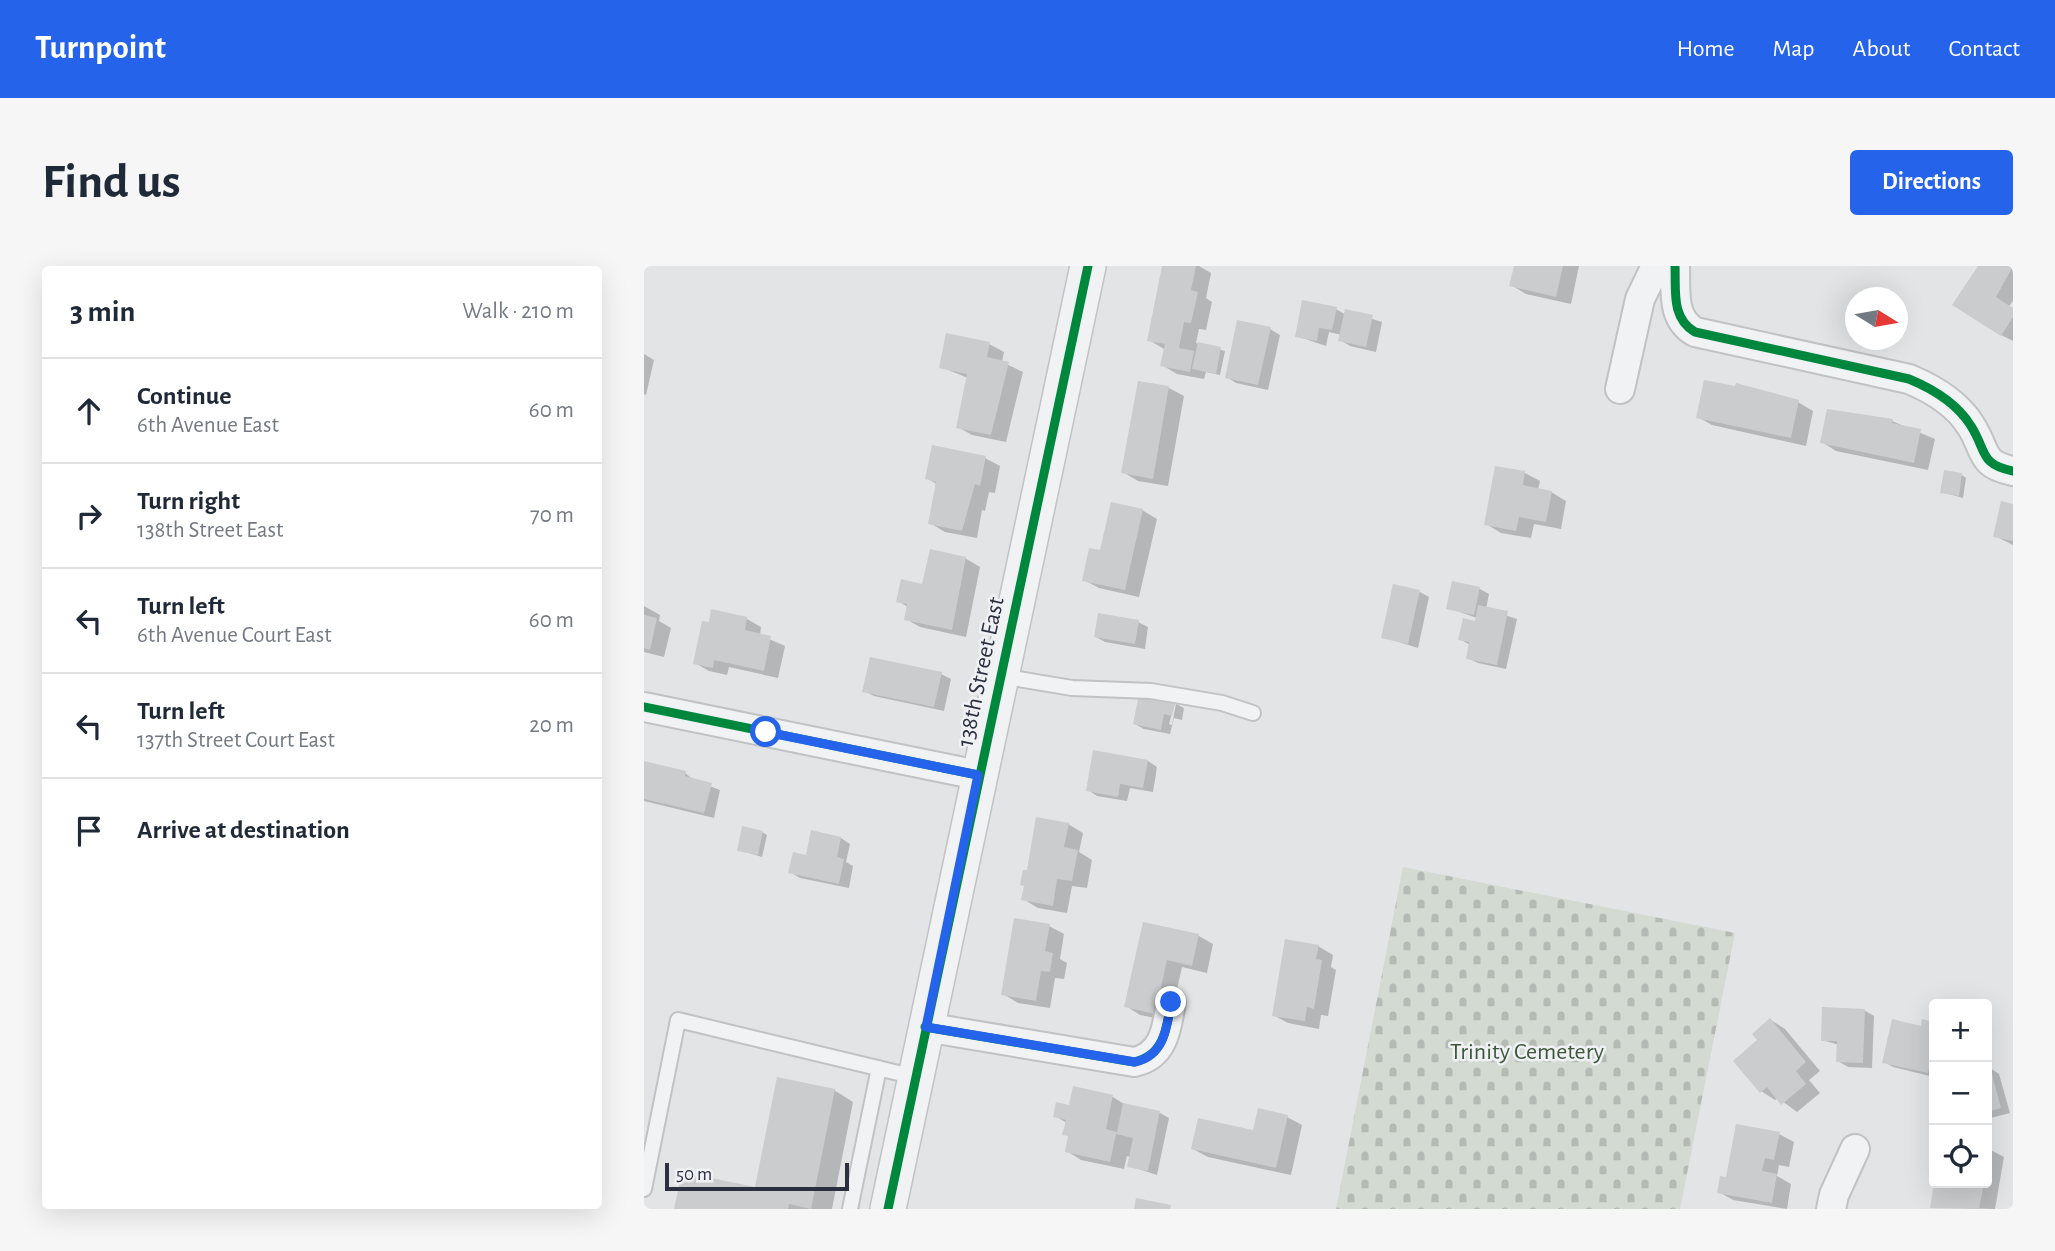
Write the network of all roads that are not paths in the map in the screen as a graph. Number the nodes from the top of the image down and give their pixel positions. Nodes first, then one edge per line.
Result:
1 (1088, 266) edge
2 (1656, 266) edge
3 (1675, 266) edge
4 (1620, 389) dead end
5 (2013, 471) edge
6 (1000, 676) junction
7 (644, 707) edge
8 (1253, 713) dead end
9 (978, 775) junction
10 (1171, 1002) dead end
11 (926, 1027) junction
12 (879, 1068) junction
13 (915, 1077) junction
14 (1855, 1149) dead end
15 (644, 1189) edge
16 (850, 1209) edge
17 (888, 1209) edge
18 (1831, 1209) edge

1 - 6 street, 138th Street East
2 - 4 street
3 - 5 street
6 - 8 lane
6 - 9 street, 138th Street East
7 - 9 street
9 - 11 street, 138th Street East
10 - 11 street
11 - 13 street, 138th Street East
12 - 13 lane
12 - 15 lane
12 - 16 lane
13 - 17 street, 138th Street East
14 - 18 street

